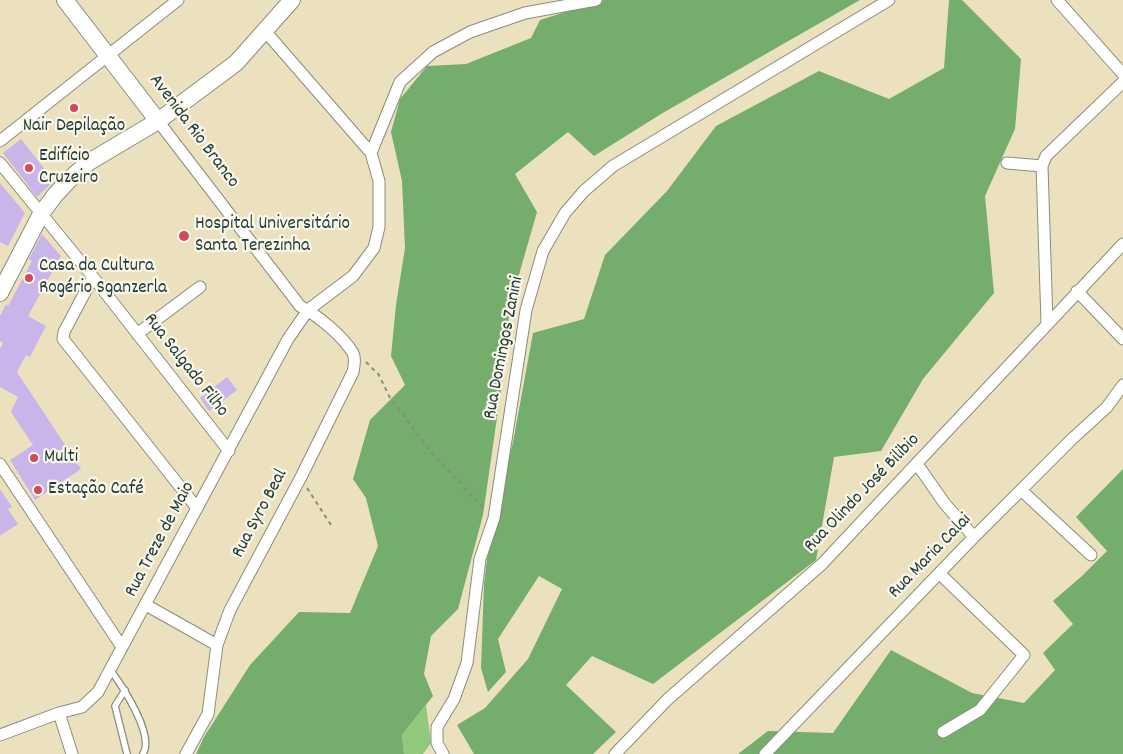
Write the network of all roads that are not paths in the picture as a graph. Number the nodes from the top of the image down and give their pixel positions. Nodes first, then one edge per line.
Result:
1 (65, 0) edge
2 (178, 0) edge
3 (292, 0) edge
4 (596, 0) edge
5 (889, 0) edge
6 (1057, 0) edge
7 (265, 31) junction
8 (109, 55) junction
9 (1123, 74) edge
10 (1123, 82) edge
11 (158, 121) junction
12 (0, 141) edge
13 (371, 153) junction
14 (0, 163) edge
15 (1007, 163) dead end
16 (1042, 166) junction
17 (41, 214) junction
18 (1123, 244) edge
19 (92, 276) junction
20 (200, 287) dead end
21 (1077, 291) junction
22 (0, 293) edge
23 (308, 310) junction
24 (1048, 323) junction
25 (137, 334) junction
26 (1123, 340) edge
27 (1123, 385) edge
28 (229, 451) junction
29 (0, 464) edge
30 (917, 464) junction
31 (1021, 490) junction
32 (197, 508) junction
33 (974, 537) junction
34 (1091, 555) dead end
35 (940, 574) junction
36 (146, 605) junction
37 (217, 645) junction
38 (122, 647) junction
39 (110, 669) junction
40 (125, 690) junction
41 (59, 712) junction
42 (943, 732) dead end
43 (0, 735) edge
44 (72, 754) edge
45 (127, 754) edge
46 (143, 754) edge
47 (186, 754) edge
48 (442, 754) edge
49 (615, 754) edge
50 (764, 754) edge

1 - 8 main road, Avenida Rio Branco
2 - 8 street
3 - 7 main road
4 - 13 street
5 - 48 street, Rua Domingos Zanini
6 - 9 street
7 - 11 main road
7 - 13 street
8 - 11 main road, Avenida Rio Branco
8 - 12 street
10 - 16 street
11 - 17 main road
11 - 23 street, Avenida Rio Branco
13 - 23 street, Rua Treze de Maio
14 - 17 street, Rua Salgado Filho
15 - 16 street
16 - 24 street
17 - 19 street, Rua Salgado Filho
17 - 22 main road
18 - 21 street, Rua Olindo José Bilibio
19 - 25 street, Rua Salgado Filho
19 - 32 street
20 - 25 street
21 - 24 street, Rua Olindo José Bilibio
21 - 26 street
23 - 28 street, Rua Treze de Maio
23 - 37 street, Rua Syro Beal
24 - 30 street, Rua Olindo José Bilibio
25 - 28 street, Rua Salgado Filho
27 - 31 street, Rua Maria Calai
28 - 32 street, Rua Treze de Maio
29 - 38 street
30 - 33 street
30 - 49 street, Rua Olindo José Bilibio
31 - 33 street, Rua Maria Calai
31 - 34 street
32 - 36 street, Rua Treze de Maio
33 - 35 street, Rua Maria Calai
35 - 42 street
35 - 50 street, Rua Maria Calai
36 - 37 street
36 - 38 street, Rua Treze de Maio
37 - 47 street, Rua Syro Beal
38 - 39 street, Rua Treze de Maio
39 - 40 lane
39 - 41 street, Rua Treze de Maio
40 - 45 lane
40 - 46 lane
41 - 43 street, Rua Treze de Maio
41 - 44 street

